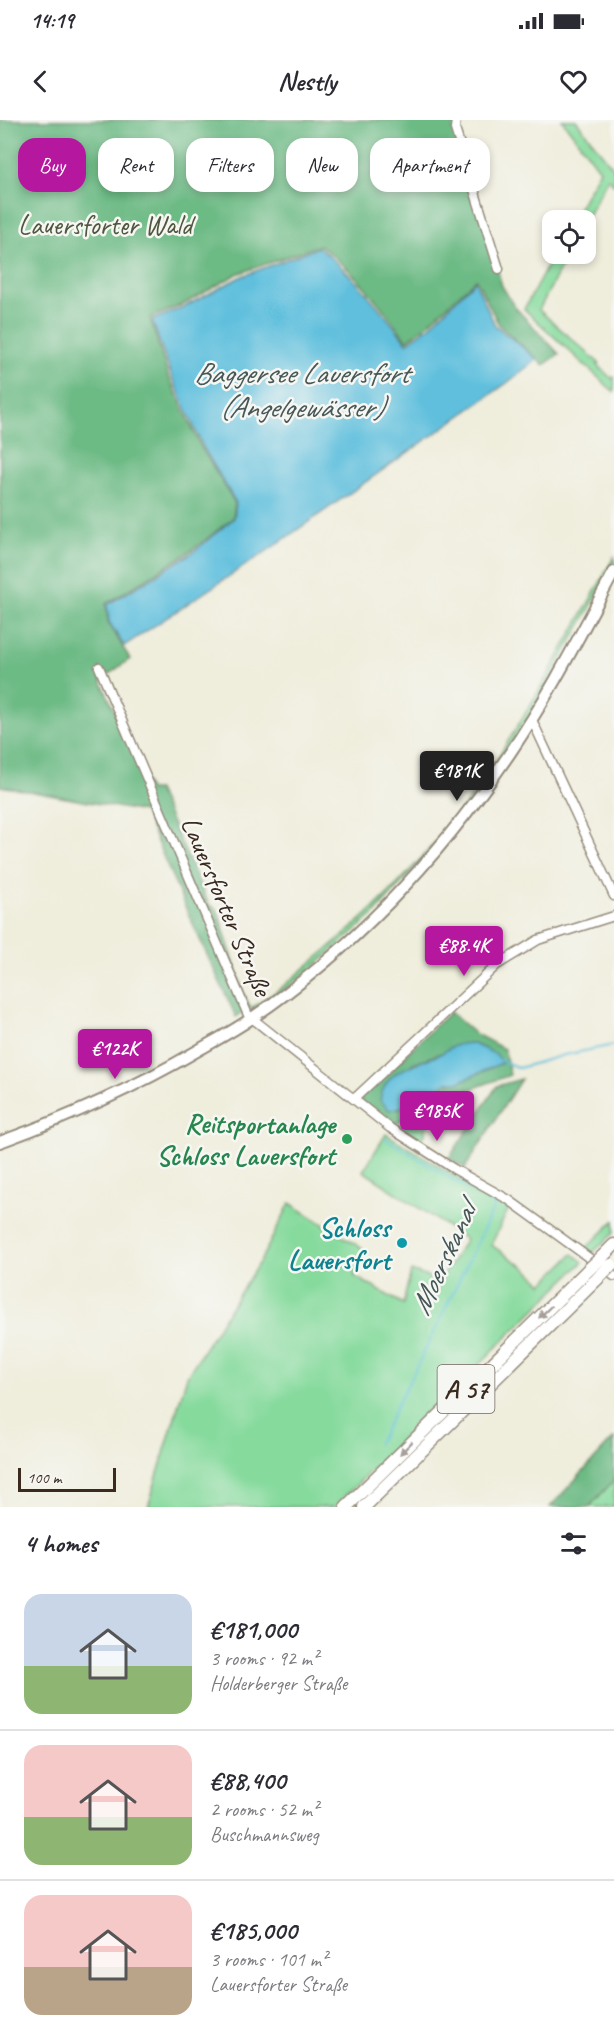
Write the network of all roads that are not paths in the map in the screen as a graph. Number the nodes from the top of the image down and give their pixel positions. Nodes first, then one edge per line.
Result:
1 (456, 120) edge
2 (499, 269) dead end
3 (614, 572) edge
4 (99, 667) dead end
5 (532, 720) junction
6 (614, 896) edge
7 (614, 916) edge
8 (252, 1018) junction
9 (354, 1099) junction
10 (0, 1142) edge
11 (614, 1245) edge
12 (610, 1265) edge
13 (592, 1275) junction
14 (346, 1507) edge
15 (364, 1507) edge

1 - 2 street
3 - 5 main road
4 - 8 street, Lauersforter Straße
5 - 6 street
5 - 8 main road
7 - 9 street
8 - 9 street, Lauersforter Straße
8 - 10 main road
9 - 12 street, Lauersforter Straße
11 - 12 highway, A 57
12 - 13 highway, A 57, bridge
13 -> 14 highway, A 57
13 - 15 highway, A 57

